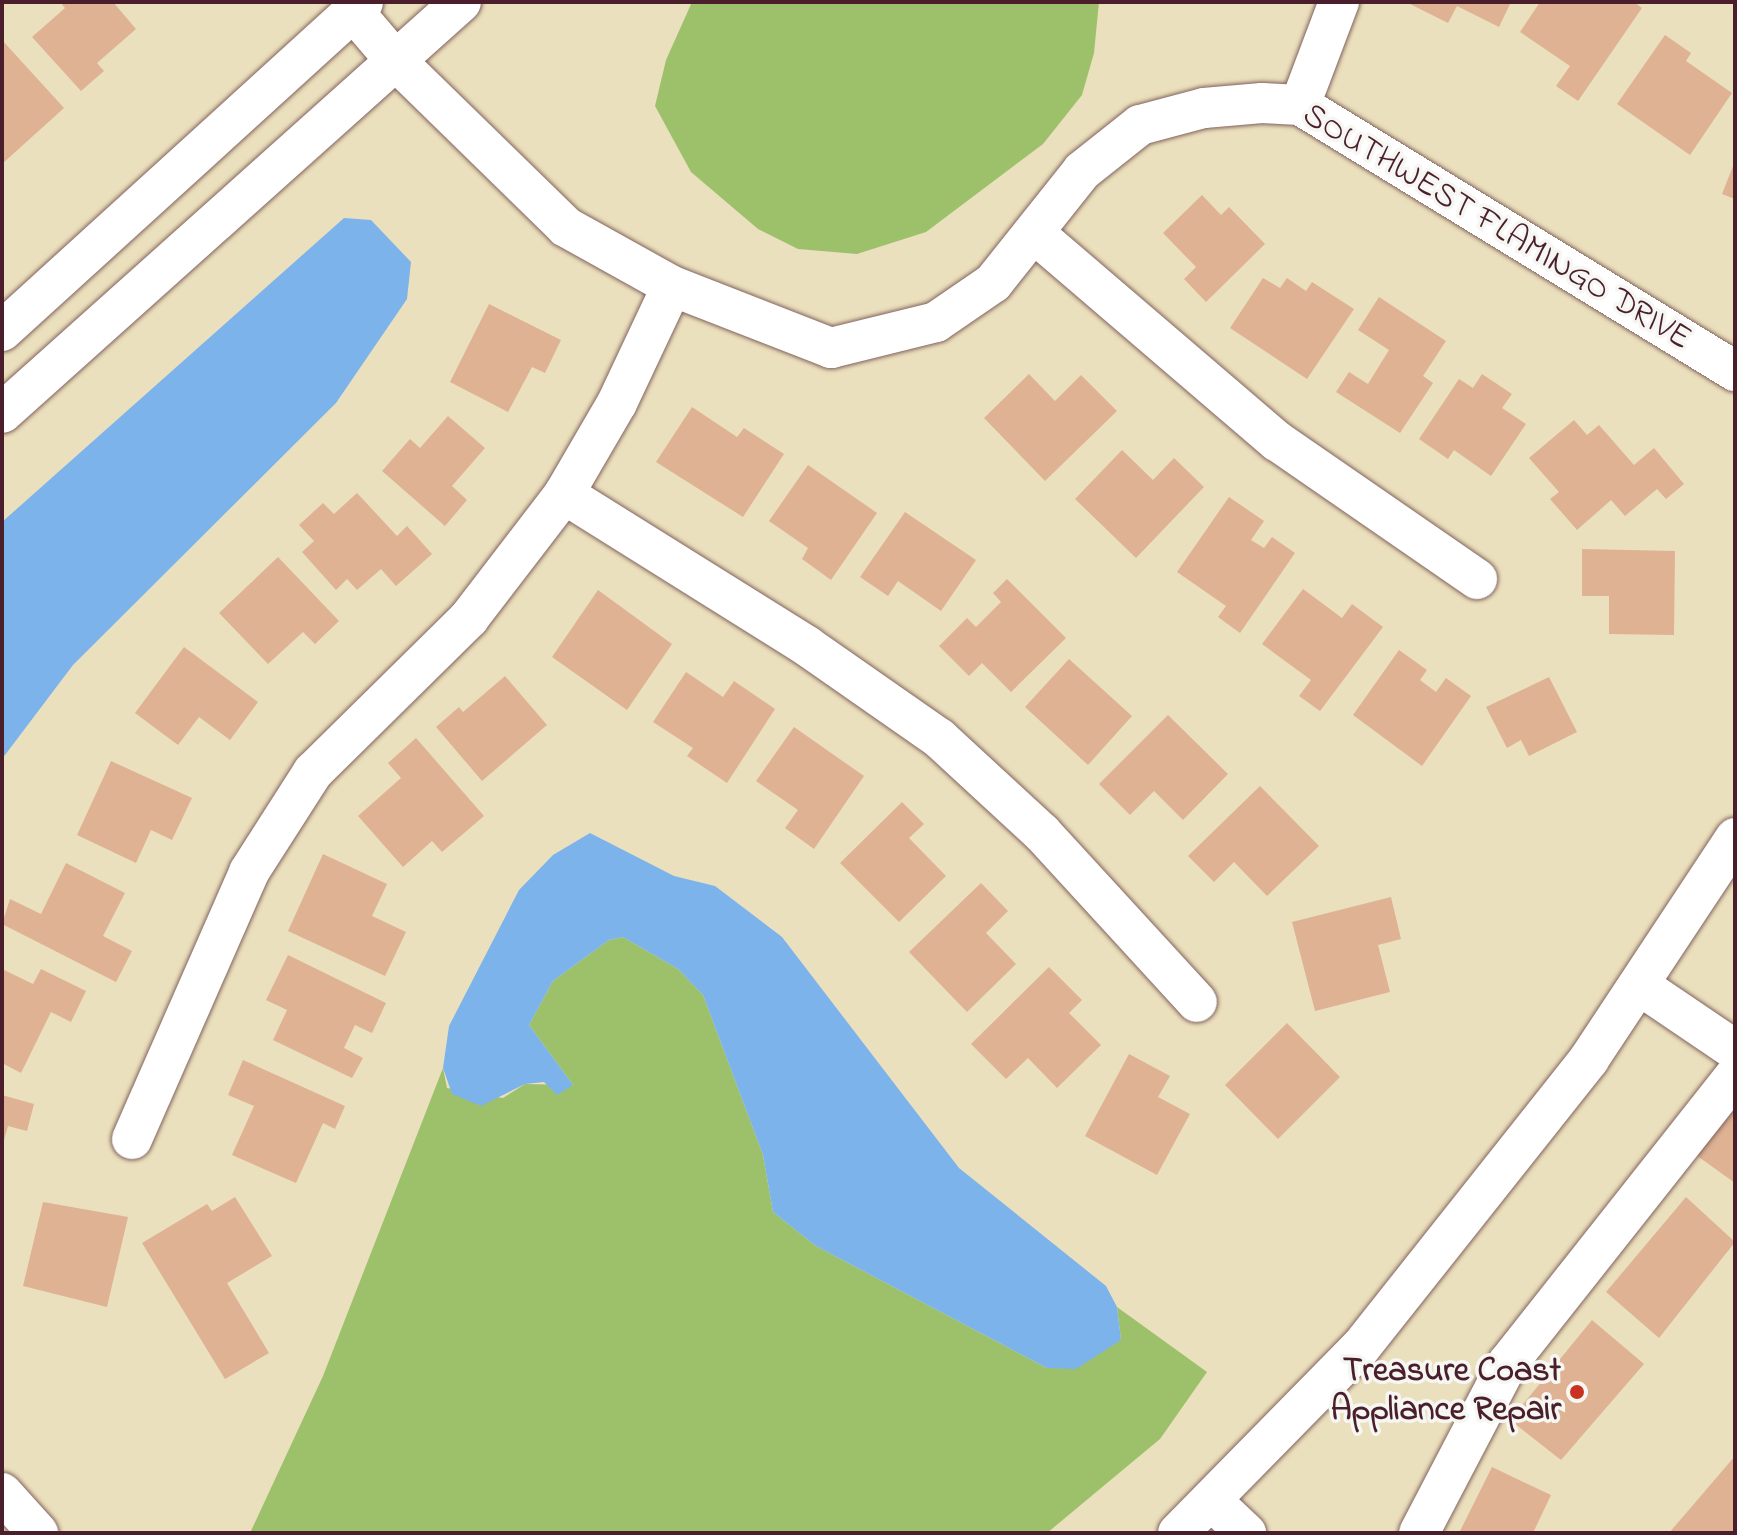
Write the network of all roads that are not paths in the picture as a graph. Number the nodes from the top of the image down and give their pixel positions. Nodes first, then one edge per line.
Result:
1 (461, 2) edge
2 (1339, 2) edge
3 (358, 6) edge
4 (394, 59) junction
5 (1300, 105) junction
6 (1034, 233) junction
7 (672, 286) junction
8 (2, 331) edge
9 (1735, 371) edge
10 (2, 413) edge
11 (564, 494) junction
12 (1477, 579) dead end
13 (1735, 838) edge
14 (1639, 985) junction
15 (1197, 1002) dead end
16 (1735, 1050) edge
17 (1735, 1076) edge
18 (132, 1139) dead end
19 (2, 1493) edge
20 (1212, 1501) junction
21 (38, 1533) edge
22 (1178, 1533) edge
23 (1246, 1533) edge
24 (1419, 1533) edge

1 - 4 street
2 - 5 street
3 - 4 street, SOUTHWEST FLAMINGO DRIVE
3 - 8 street
4 - 7 street, SOUTHWEST FLAMINGO DRIVE
4 - 10 street
5 - 6 street, SOUTHWEST FLAMINGO DRIVE
5 - 9 street, SOUTHWEST FLAMINGO DRIVE
6 - 7 street, SOUTHWEST FLAMINGO DRIVE
6 - 12 street
7 - 11 street
11 - 15 street
11 - 18 street
13 - 14 street
14 - 16 street
14 - 20 street
17 - 24 street
19 - 21 street
20 - 22 street
20 - 23 street

